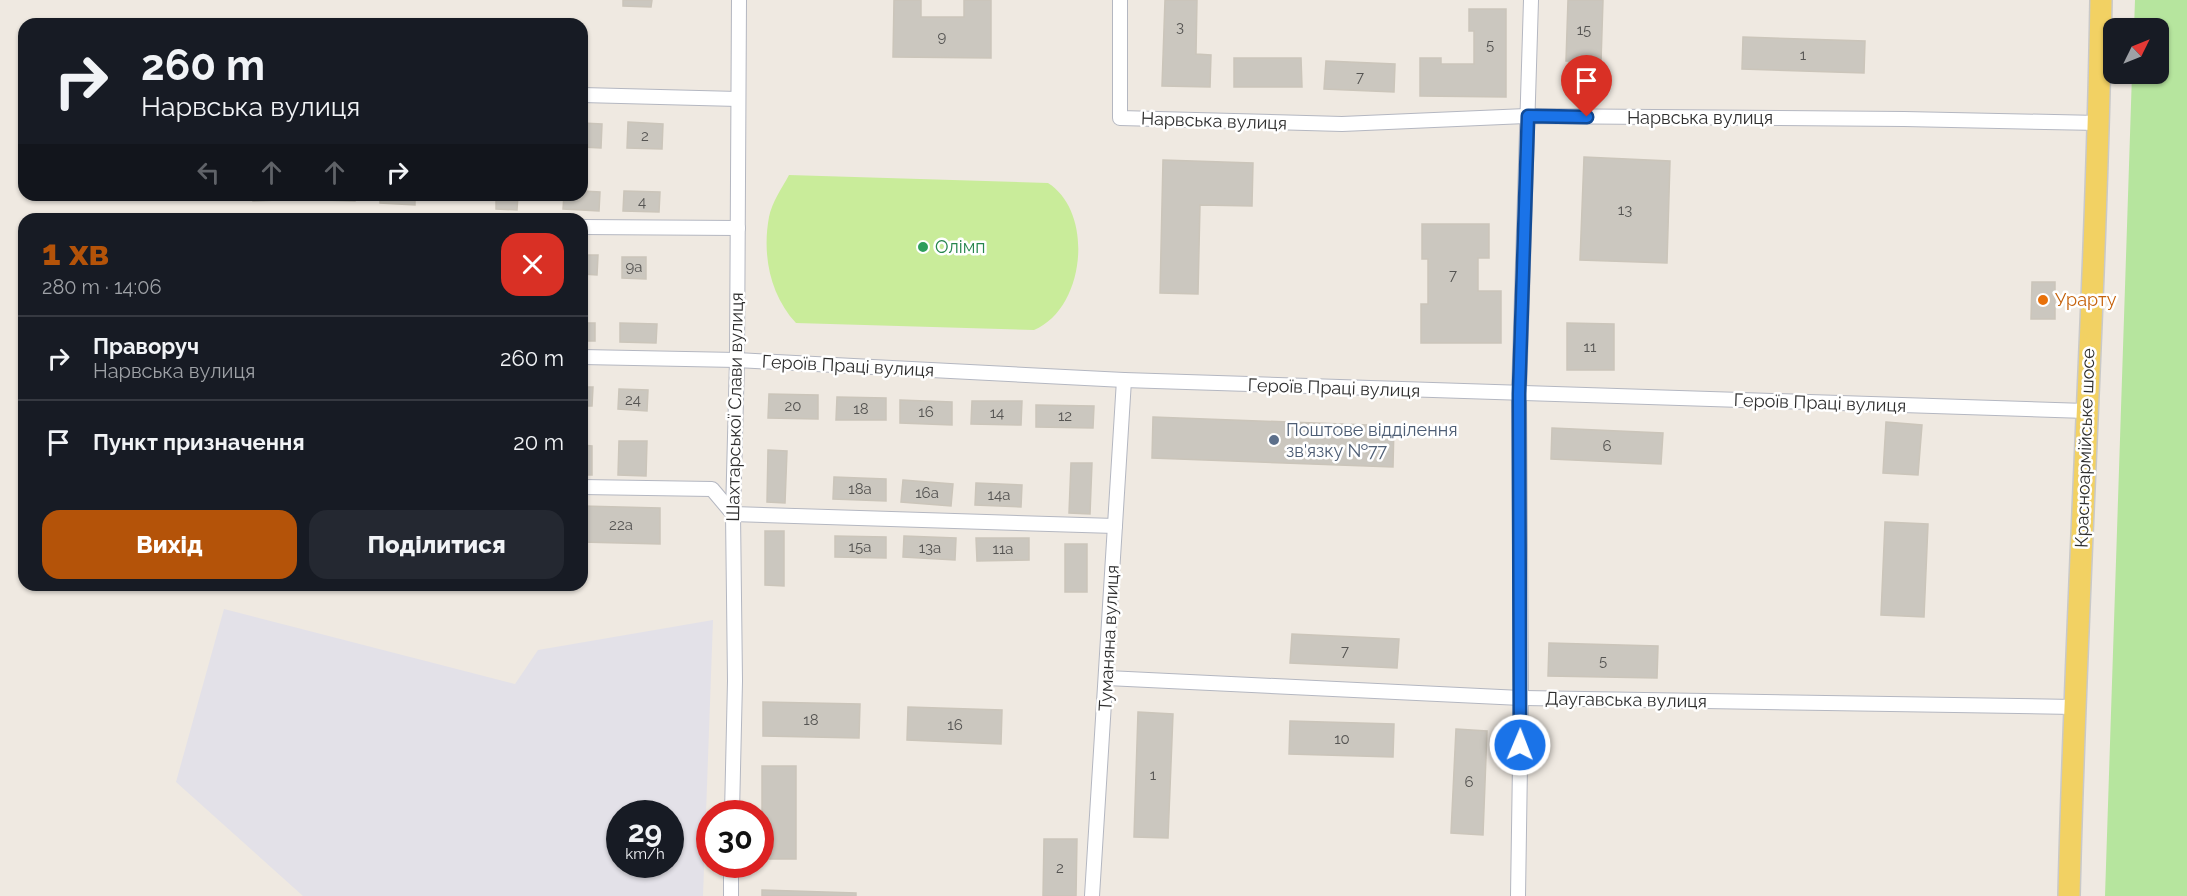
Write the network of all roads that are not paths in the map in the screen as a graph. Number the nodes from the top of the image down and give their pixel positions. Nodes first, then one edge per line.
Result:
1 (739, 0) edge
2 (1120, 0) edge
3 (1531, 0) edge
4 (2101, 0) edge
5 (588, 95) edge
6 (738, 99) junction
7 (1528, 116) junction
8 (2099, 123) junction
9 (588, 227) edge
10 (738, 228) junction
11 (588, 357) edge
12 (737, 360) junction
13 (1124, 380) junction
14 (1519, 394) junction
15 (2086, 411) junction
16 (588, 487) edge
17 (733, 514) junction
18 (1115, 526) junction
19 (1107, 678) junction
20 (1521, 698) junction
21 (2074, 707) junction
22 (732, 800) edge
23 (731, 878) edge
24 (1518, 891) edge
25 (731, 896) edge
26 (1092, 896) edge
27 (2069, 896) edge

1 - 6 street, Шахтарської Слави вулиця
2 - 7 street, Нарвська вулиця
3 - 7 street
4 - 8 main road, Красноармійське шосе
5 - 6 street
6 - 10 street, Шахтарської Слави вулиця
7 - 8 street, Нарвська вулиця
7 - 14 street
8 - 15 main road, Красноармійське шосе
9 - 10 street
10 - 12 street, Шахтарської Слави вулиця
11 - 12 street, Героїв Праці вулиця
12 - 13 street, Героїв Праці вулиця
12 - 17 street, Шахтарської Слави вулиця
13 - 14 street, Героїв Праці вулиця
13 - 18 street, Туманяна вулиця
14 - 15 street, Героїв Праці вулиця
14 - 20 street
15 - 21 main road, Красноармійське шосе
16 - 17 street
17 - 18 street
17 - 22 street, Шахтарської Слави вулиця
18 - 19 street, Туманяна вулиця
19 - 20 street, Даугавська вулиця
19 - 26 street, Туманяна вулиця
20 - 21 street, Даугавська вулиця
20 - 24 street
21 - 27 main road, Красноармійське шосе
23 - 25 street

